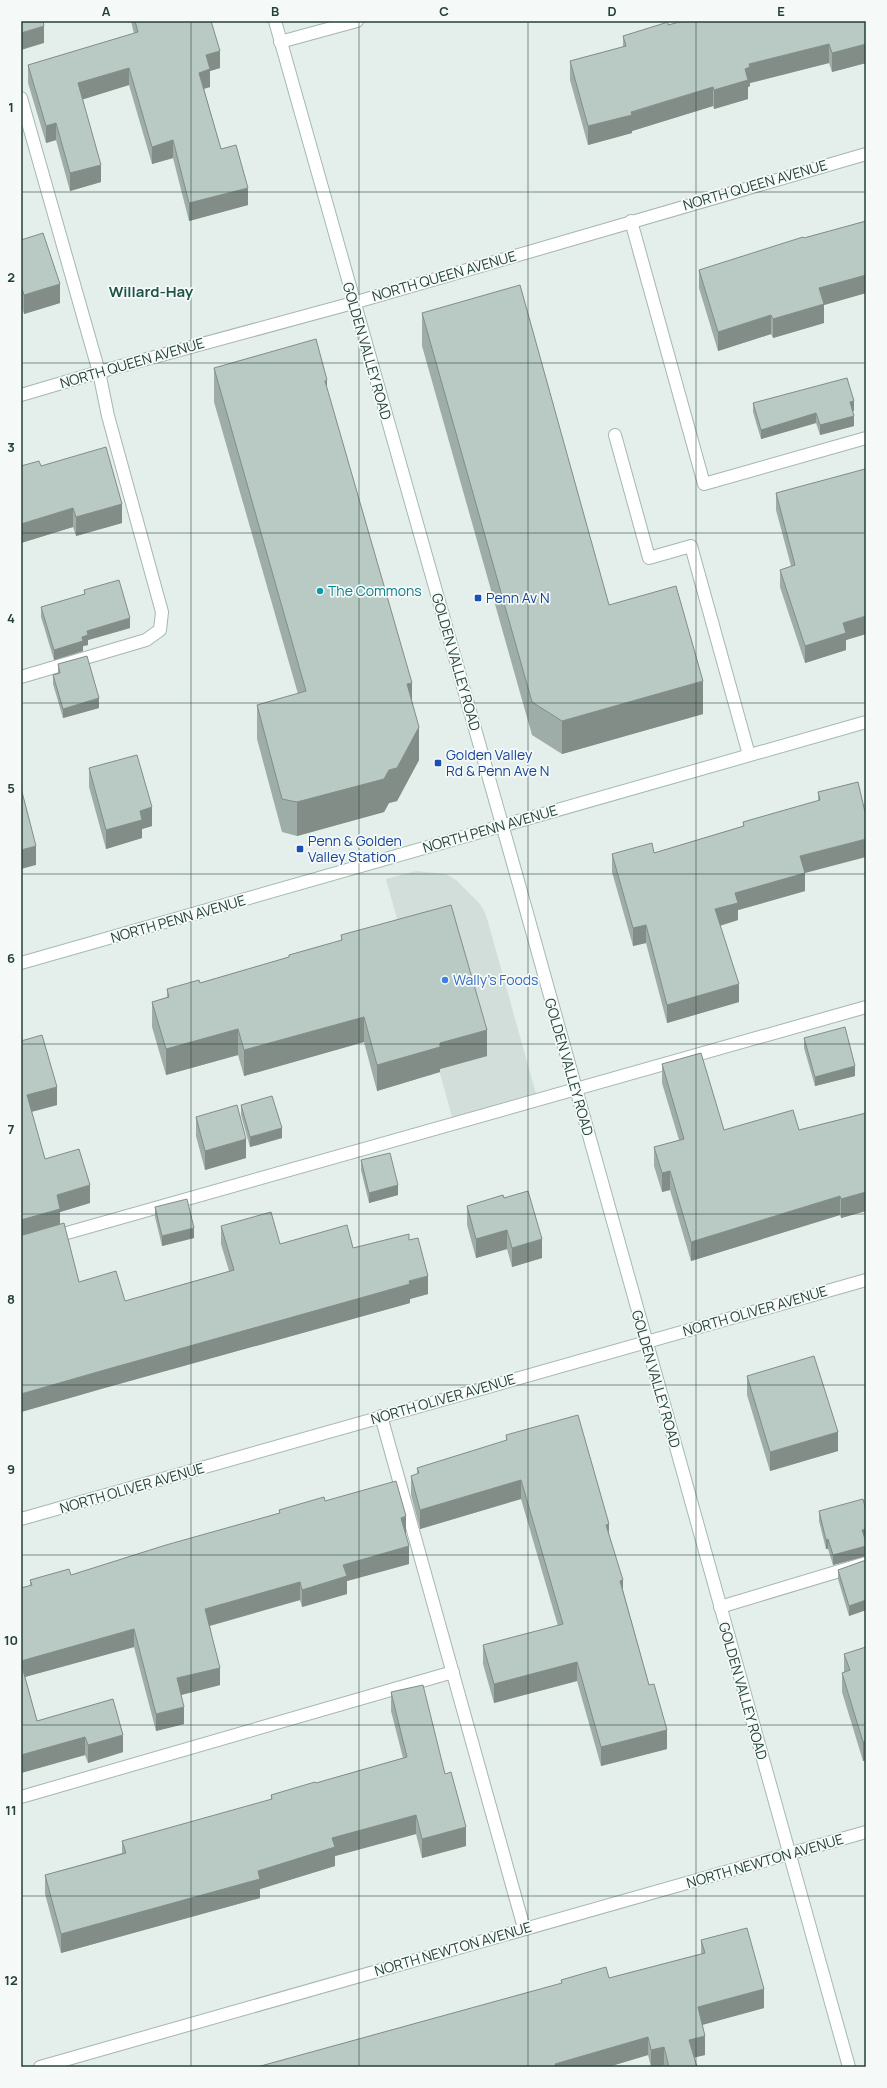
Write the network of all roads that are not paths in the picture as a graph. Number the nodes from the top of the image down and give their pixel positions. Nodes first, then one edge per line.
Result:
1 (275, 21) edge
2 (357, 21) edge
3 (280, 42) junction
4 (21, 98) edge
5 (23, 112) edge
6 (866, 154) edge
7 (631, 221) junction
8 (353, 303) junction
9 (99, 372) junction
10 (21, 395) edge
11 (615, 435) dead end
12 (866, 438) edge
13 (21, 677) edge
14 (866, 722) edge
15 (749, 756) junction
16 (502, 825) junction
17 (21, 964) edge
18 (866, 1006) edge
19 (576, 1090) junction
20 (21, 1246) edge
21 (866, 1280) edge
22 (645, 1341) junction
23 (381, 1416) junction
24 (21, 1520) edge
25 (866, 1563) edge
26 (720, 1607) junction
27 (453, 1672) junction
28 (21, 1798) edge
29 (866, 1832) edge
30 (789, 1854) junction
31 (524, 1928) junction
32 (40, 2067) edge
33 (848, 2067) edge

1 - 3 street, GOLDEN VALLEY ROAD
2 - 3 street
3 - 8 street, GOLDEN VALLEY ROAD
4 - 5 street
5 - 9 street
6 - 7 street, NORTH QUEEN AVENUE
7 - 8 street, NORTH QUEEN AVENUE
7 - 12 street
8 - 9 street, NORTH QUEEN AVENUE
8 - 16 street, GOLDEN VALLEY ROAD
9 - 10 street, NORTH QUEEN AVENUE
9 - 13 street
11 - 15 street
14 - 15 street, NORTH PENN AVENUE
15 - 16 street, NORTH PENN AVENUE
16 - 17 street, NORTH PENN AVENUE
16 - 19 street, GOLDEN VALLEY ROAD
18 - 19 street
19 - 20 street
19 - 22 street, GOLDEN VALLEY ROAD
21 - 22 street, NORTH OLIVER AVENUE
22 - 23 street, NORTH OLIVER AVENUE
22 - 26 street, GOLDEN VALLEY ROAD
23 - 24 street, NORTH OLIVER AVENUE
23 - 27 street
25 - 26 street
26 - 30 street, GOLDEN VALLEY ROAD
27 - 28 street
27 - 31 street
29 - 30 street, NORTH NEWTON AVENUE
30 - 31 street, NORTH NEWTON AVENUE
30 - 33 street, GOLDEN VALLEY ROAD
31 - 32 street, NORTH NEWTON AVENUE

